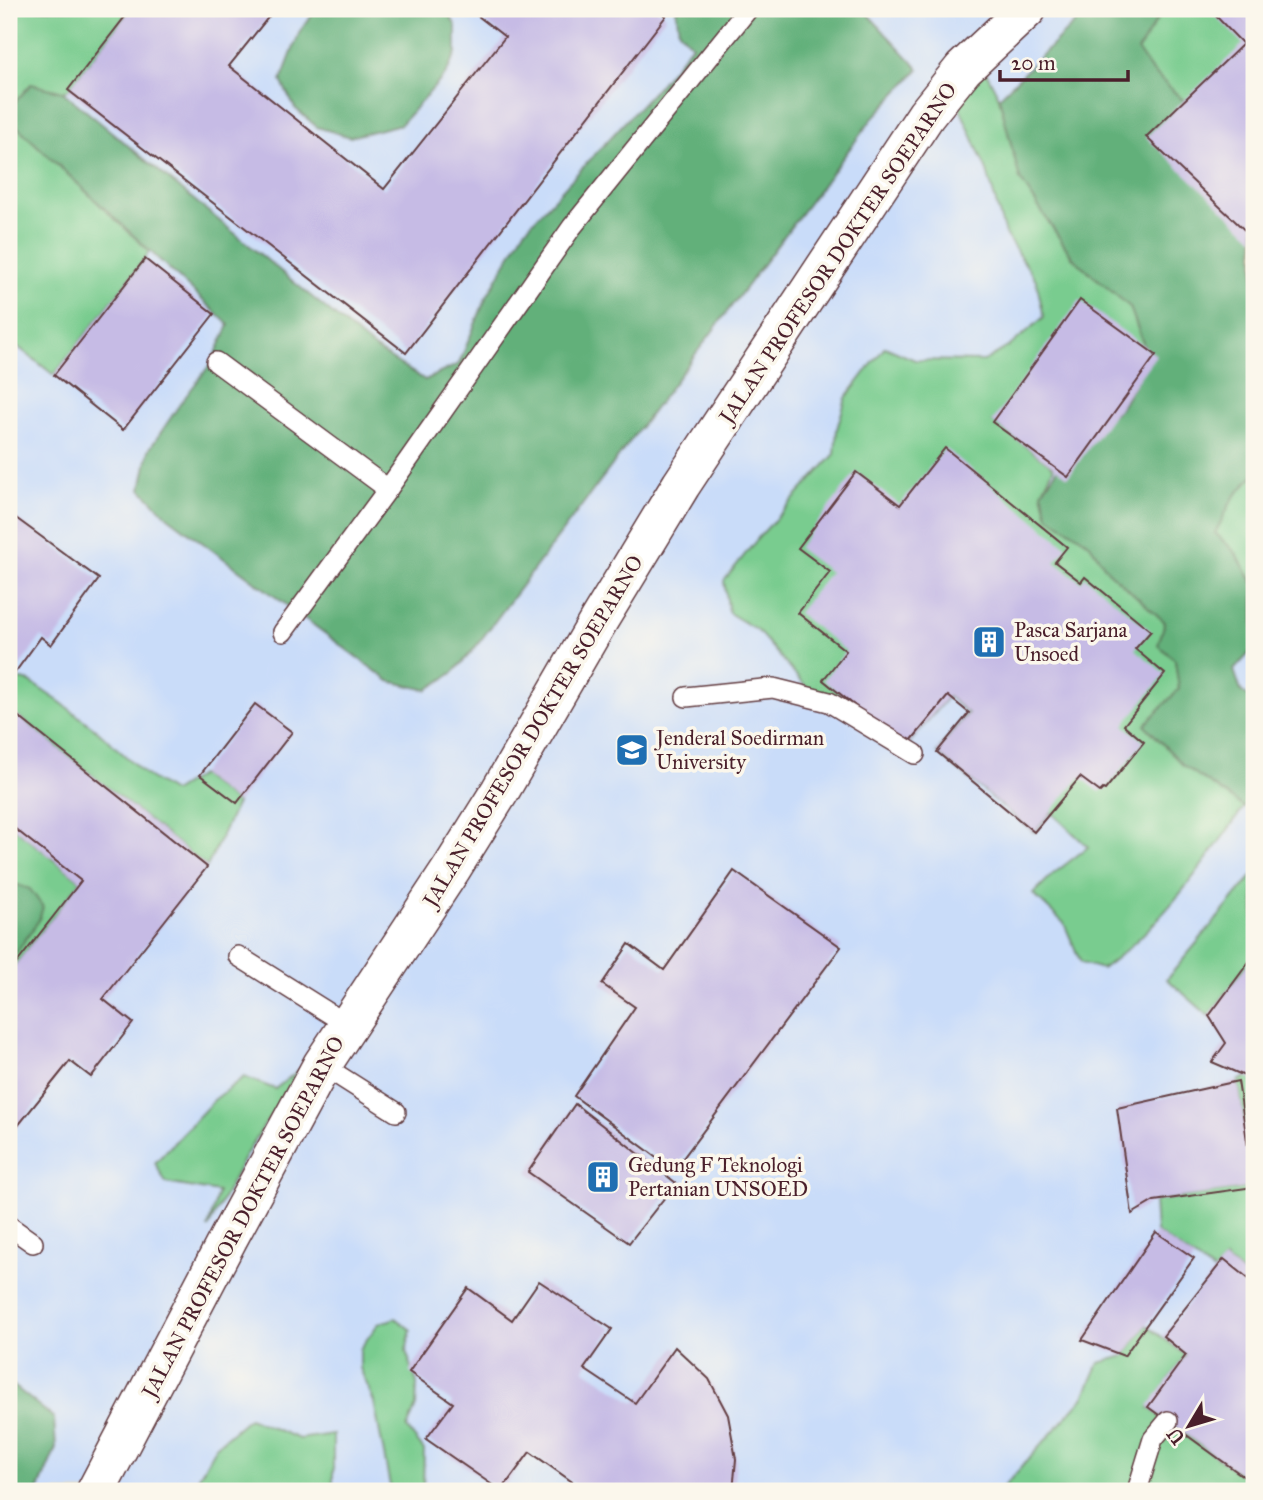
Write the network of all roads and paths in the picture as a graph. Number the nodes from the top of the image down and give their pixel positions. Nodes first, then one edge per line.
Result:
1 (748, 9) edge
2 (1027, 9) edge
3 (216, 362) dead end
4 (388, 489) junction
5 (283, 632) dead end
6 (686, 696) dead end
7 (915, 754) dead end
8 (239, 956) dead end
9 (348, 1026) junction
10 (322, 1065) junction
11 (396, 1112) dead end
12 (9, 1226) edge
13 (33, 1243) dead end
14 (1168, 1421) dead end
15 (96, 1491) edge
16 (1137, 1491) edge

1 - 4 lane
2 - 9 street, JALAN PROFESOR DOKTER SOEPARNO
3 - 4 lane
4 - 5 lane
6 - 7 lane
8 - 9 lane
9 - 10 street, JALAN PROFESOR DOKTER SOEPARNO
10 - 11 lane
10 - 15 street, JALAN PROFESOR DOKTER SOEPARNO
12 - 13 lane
14 - 16 lane

